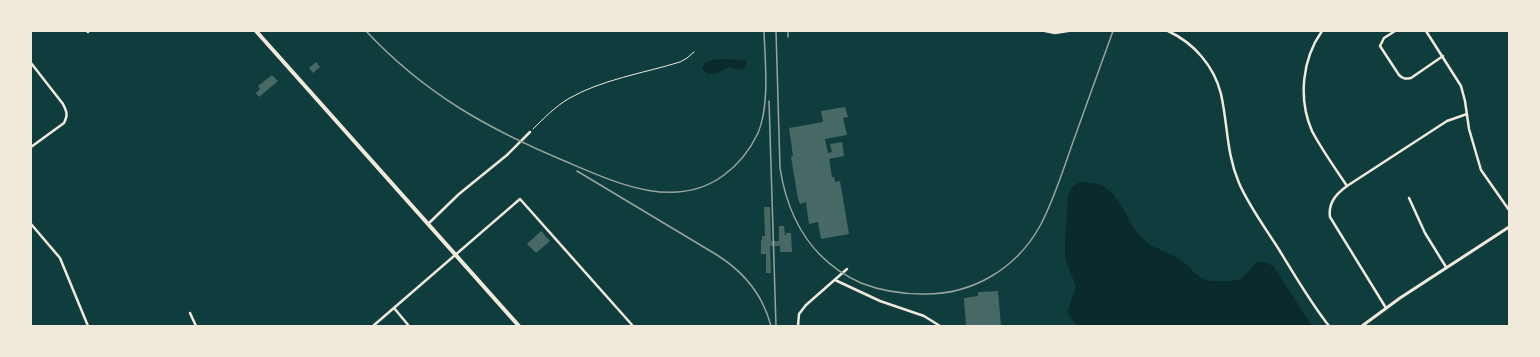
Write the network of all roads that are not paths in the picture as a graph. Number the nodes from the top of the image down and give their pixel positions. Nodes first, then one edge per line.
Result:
1 (256, 31) edge
2 (1045, 31) edge
3 (1068, 31) edge
4 (1168, 31) edge
5 (1322, 31) edge
6 (1395, 31) edge
7 (1426, 31) edge
8 (1443, 56) junction
9 (31, 63) edge
10 (1467, 114) junction
11 (530, 132) road end
12 (31, 147) edge
13 (1347, 186) junction
14 (1409, 198) dead end
15 (1509, 210) edge
16 (31, 224) edge
17 (428, 224) junction
18 (1509, 227) edge
19 (455, 254) junction
20 (1446, 267) junction
21 (847, 269) dead end
22 (835, 280) junction
23 (394, 308) junction
24 (1386, 308) junction
25 (190, 313) dead end
26 (88, 326) edge
27 (196, 326) edge
28 (373, 326) edge
29 (409, 326) edge
30 (519, 326) edge
31 (632, 326) edge
32 (798, 326) edge
33 (940, 326) edge
34 (1329, 326) edge
35 (1362, 326) edge

1 - 17 main road
2 - 3 street
4 - 34 street
5 - 13 street
6 - 8 street
7 - 8 street
8 - 10 street
9 - 12 street
10 - 13 street
10 - 15 street
11 - 17 street
13 - 24 street
14 - 20 street
16 - 26 street
17 - 19 main road
18 - 20 street
19 - 23 street
19 - 30 main road
19 - 31 street
20 - 24 street
21 - 22 street
22 - 32 street
22 - 33 street
23 - 28 street
23 - 29 street
24 - 35 street
25 - 27 street

